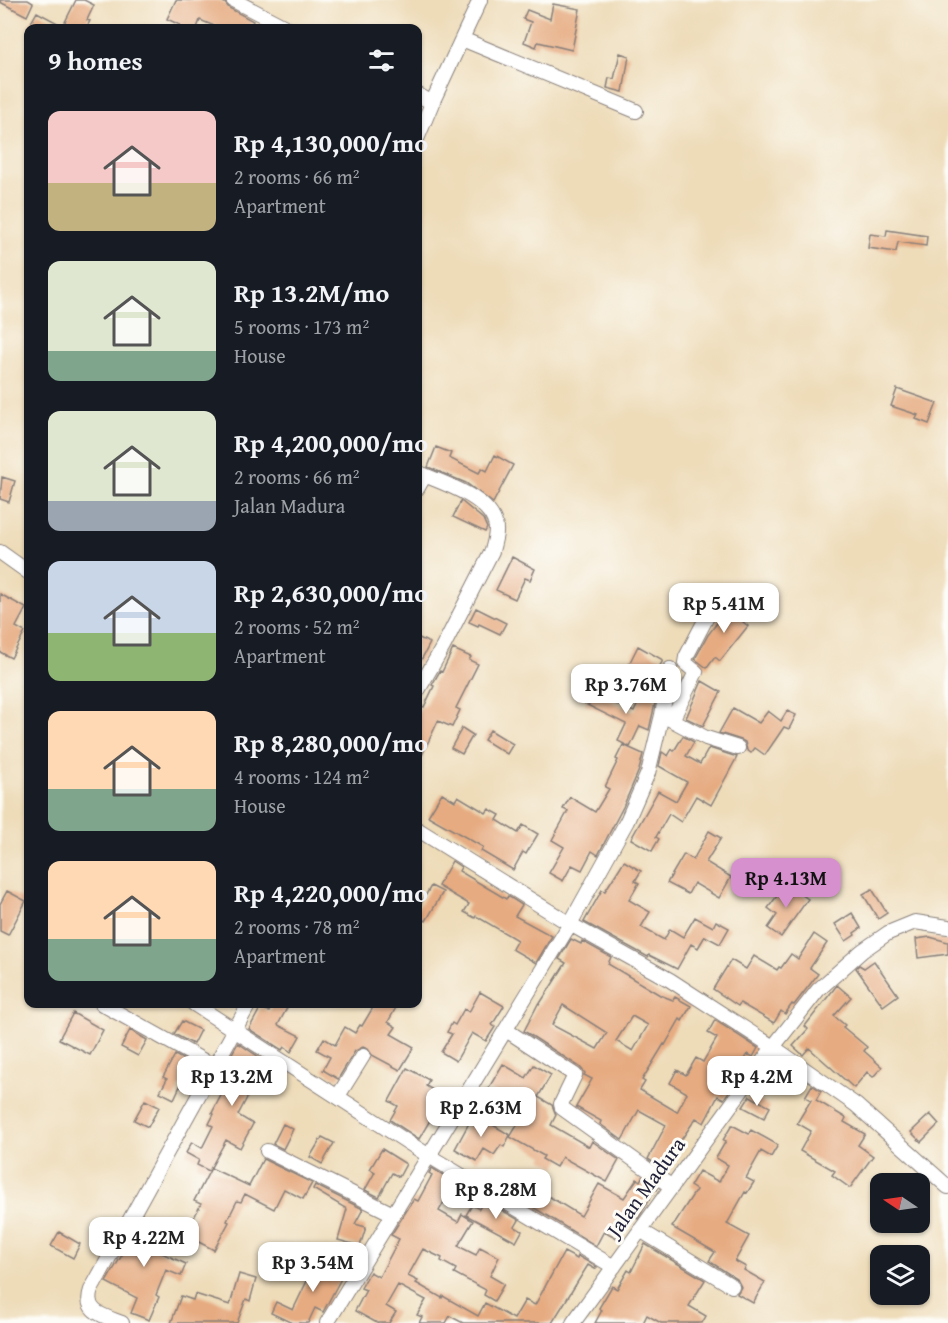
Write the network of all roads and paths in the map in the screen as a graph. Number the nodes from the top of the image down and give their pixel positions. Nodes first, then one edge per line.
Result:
1 (233, 0) edge
2 (480, 0) edge
3 (279, 24) edge
4 (462, 39) junction
5 (422, 97) edge
6 (432, 103) junction
7 (636, 111) dead end
8 (422, 127) edge
9 (422, 473) edge
10 (0, 552) edge
11 (24, 564) edge
12 (711, 609) dead end
13 (669, 669) dead end
14 (422, 683) edge
15 (667, 718) junction
16 (738, 748) dead end
17 (422, 832) edge
18 (570, 924) junction
19 (948, 927) edge
20 (109, 1008) edge
21 (200, 1008) edge
22 (246, 1008) edge
23 (233, 1029) junction
24 (506, 1029) junction
25 (773, 1047) junction
26 (363, 1056) dead end
27 (213, 1066) junction
28 (338, 1096) junction
29 (267, 1151) dead end
30 (429, 1156) junction
31 (672, 1187) junction
32 (948, 1187) edge
33 (393, 1214) junction
34 (640, 1230) junction
35 (614, 1267) junction
36 (732, 1286) dead end
37 (122, 1323) edge
38 (327, 1323) edge
39 (573, 1323) edge

1 - 3 street
2 - 4 street
4 - 6 street
4 - 7 street
5 - 6 street
6 - 8 street
9 - 14 street
10 - 11 street
12 - 15 street
13 - 15 street
15 - 16 street
15 - 18 street
17 - 18 street
18 - 24 street
18 - 25 street
19 - 25 street, Jalan Madura
20 - 27 street
21 - 23 street
22 - 23 street
23 - 27 street
23 - 28 street
24 - 30 street
24 - 31 street
25 - 31 street, Jalan Madura
25 - 32 street
26 - 28 street
27 - 37 street
28 - 30 street
29 - 33 street
30 - 33 street
30 - 35 street
31 - 34 street, Jalan Madura
33 - 38 street
34 - 35 street, Jalan Madura
34 - 36 street
35 - 39 street, Jalan Madura

